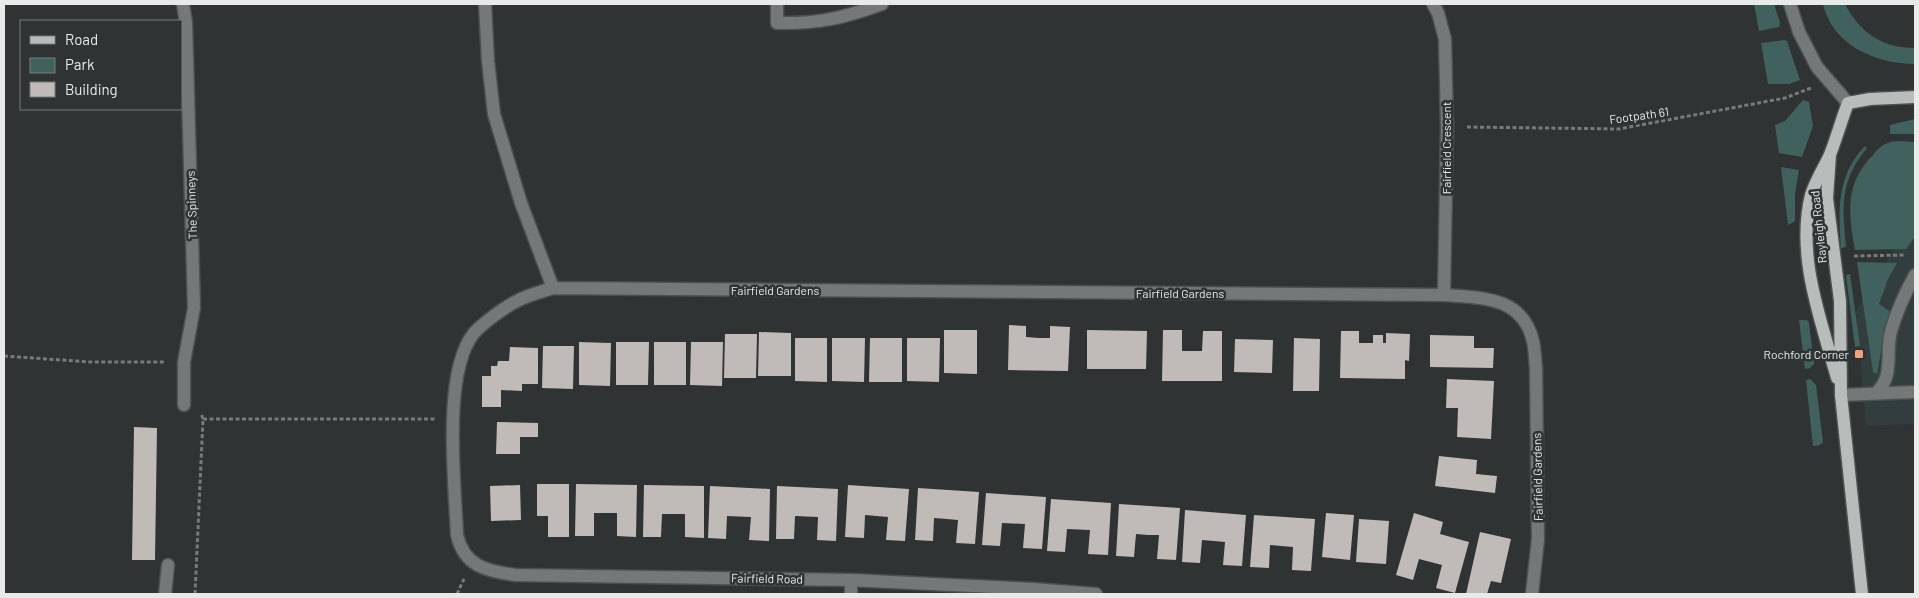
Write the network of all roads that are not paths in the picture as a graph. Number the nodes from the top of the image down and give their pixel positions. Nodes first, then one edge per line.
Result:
1 (183, 4) edge
2 (485, 4) edge
3 (777, 4) edge
4 (882, 4) edge
5 (1433, 4) edge
6 (1790, 4) edge
7 (1915, 97) edge
8 (1848, 103) junction
9 (1830, 155) junction
10 (1915, 274) edge
11 (552, 288) junction
12 (1444, 295) junction
13 (1915, 392) edge
14 (1876, 393) junction
15 (1841, 395) junction
16 (184, 404) dead end
17 (457, 534) joint
18 (168, 565) dead end
19 (852, 580) junction
20 (165, 594) edge
21 (851, 594) edge
22 (1096, 594) edge
23 (1532, 594) edge
24 (1862, 594) edge

1 - 16 street, The Spinneys
2 - 11 street
3 - 4 street
5 - 12 street, Fairfield Crescent
6 - 8 street
7 - 8 main road
8 - 9 main road
9 - 15 main road, Rayleigh Road
9 - 15 main road, Rayleigh Road
10 - 14 street
11 - 12 street, Fairfield Gardens
11 - 17 street, Fairfield Gardens
12 - 23 street, Fairfield Gardens
13 - 14 street
14 - 15 street
15 - 24 main road, Rayleigh Road
17 - 19 street, Fairfield Road
18 - 20 street
19 - 21 street
19 - 22 street, Fairfield Road

